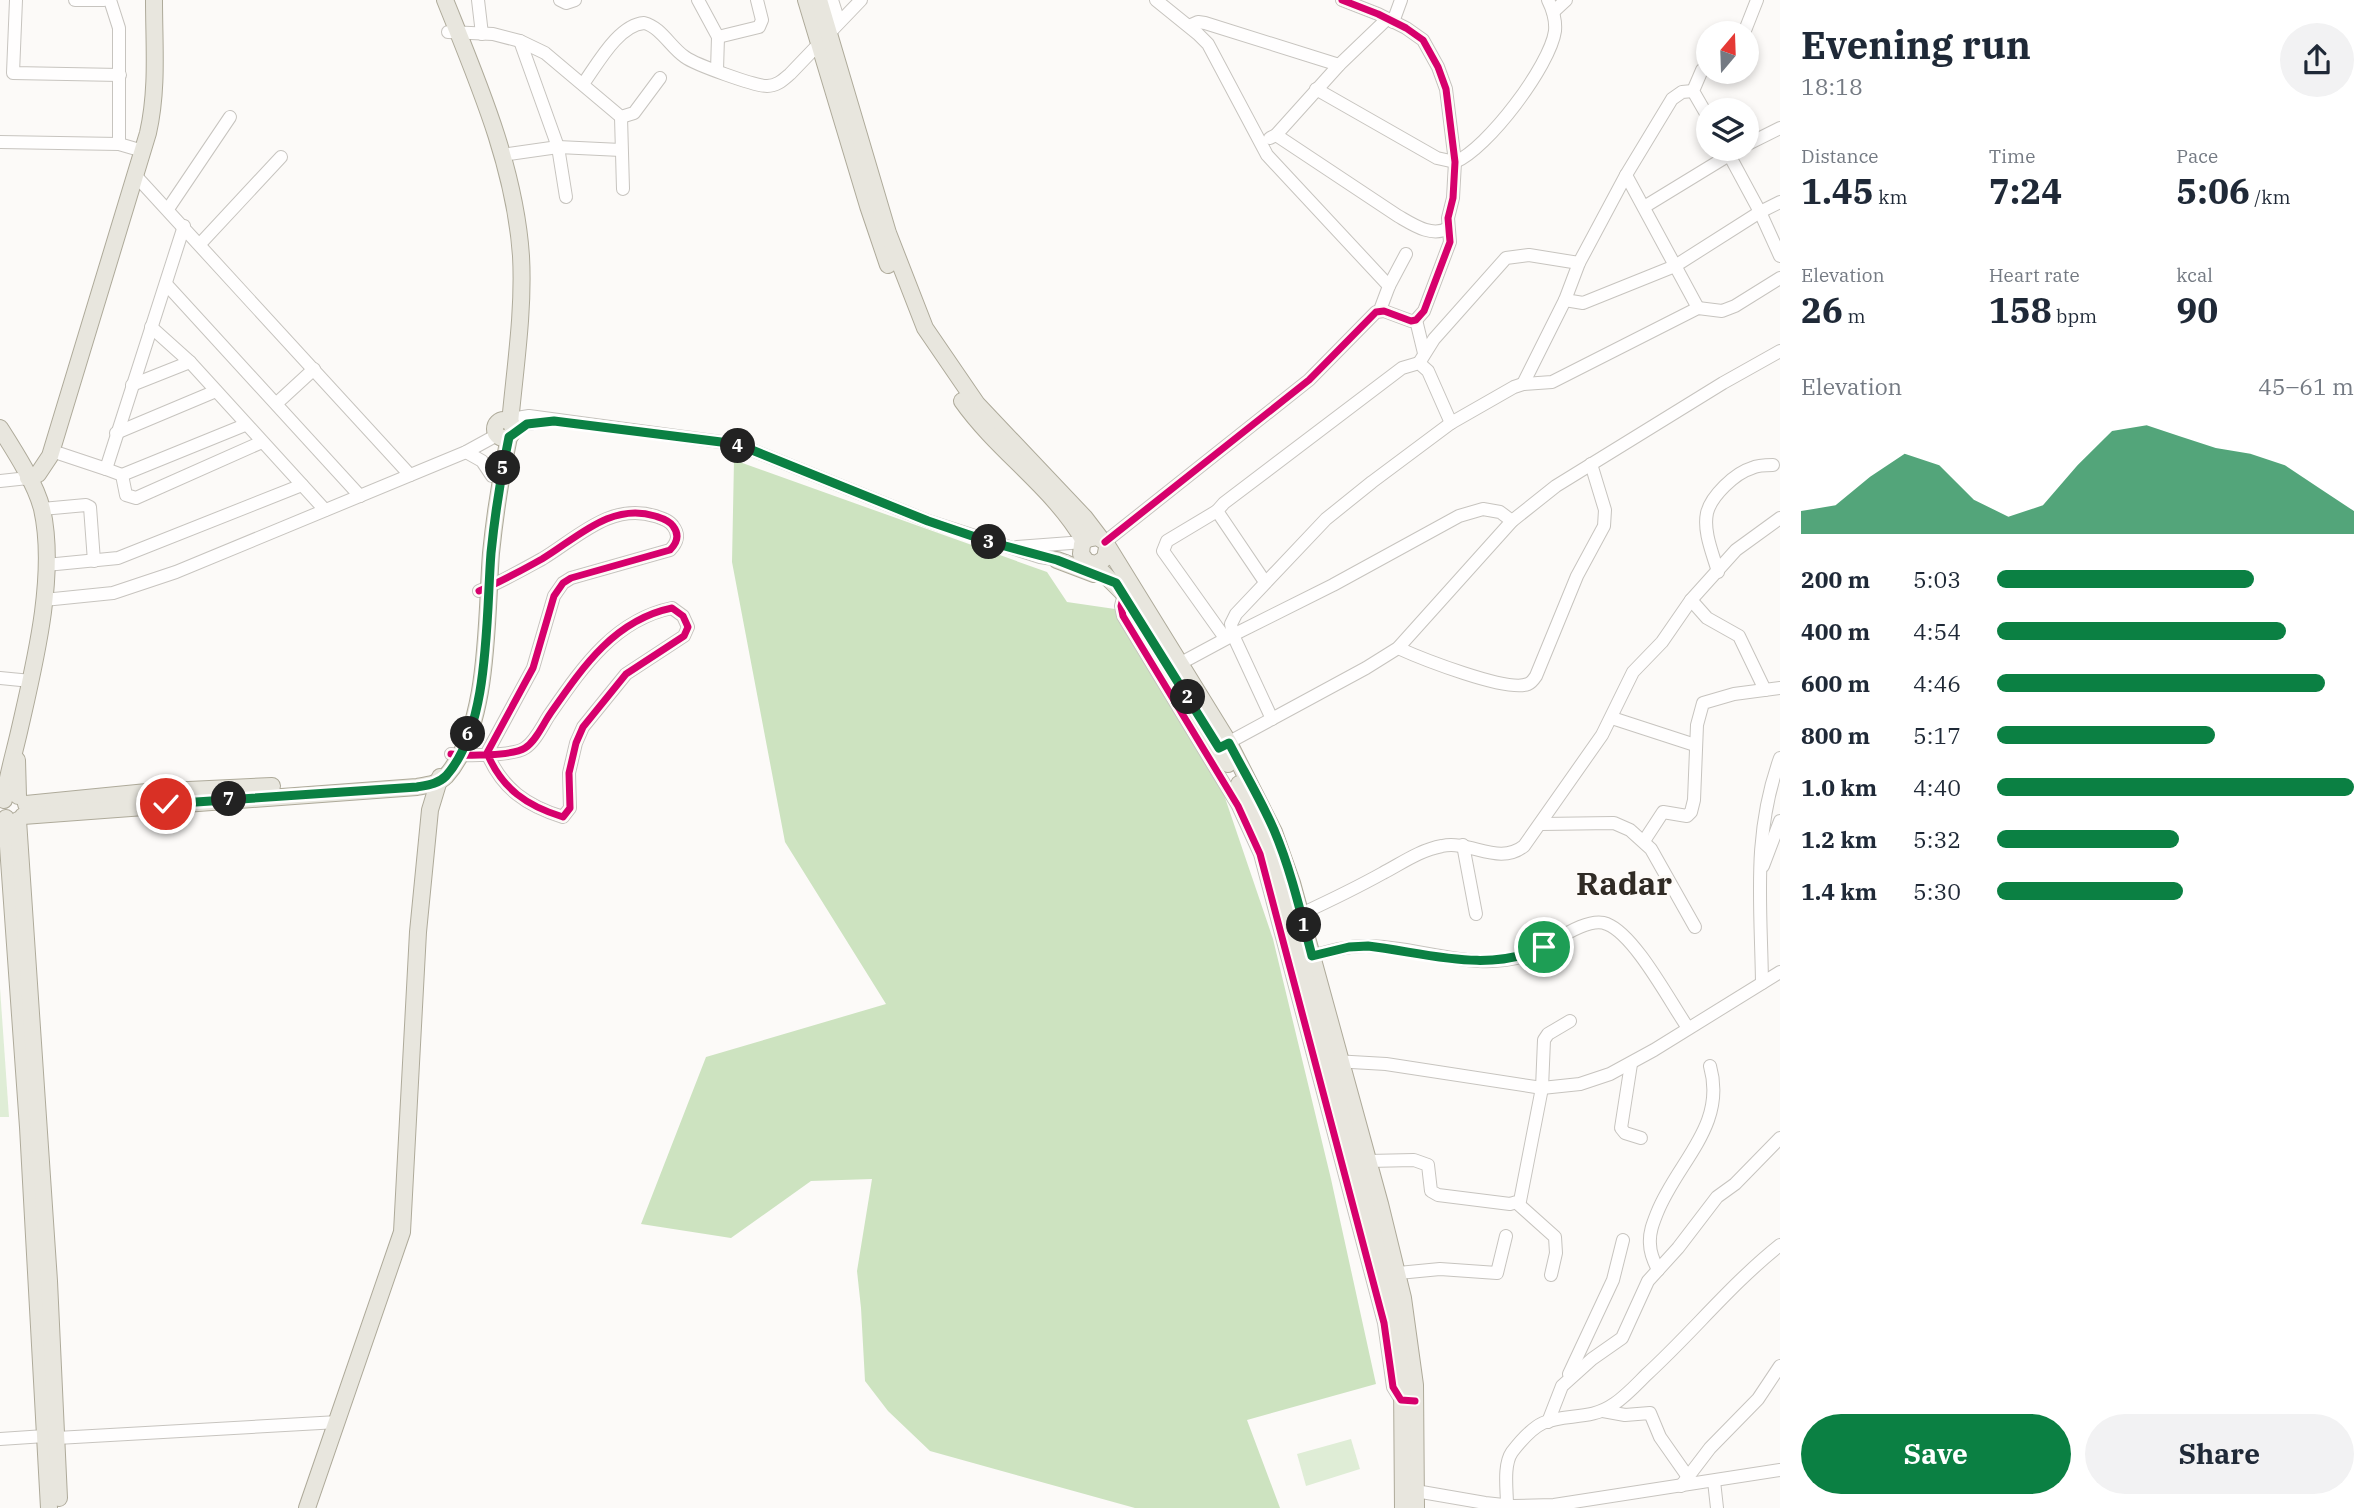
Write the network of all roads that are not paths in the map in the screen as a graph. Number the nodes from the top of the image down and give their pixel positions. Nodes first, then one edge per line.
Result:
1 (16, 0) edge
2 (75, 0) edge
3 (104, 0) edge
4 (110, 0) edge
5 (153, 0) edge
6 (435, 0) edge
7 (445, 0) edge
8 (478, 0) edge
9 (560, 0) edge
10 (575, 0) edge
11 (698, 0) edge
12 (757, 0) edge
13 (806, 0) edge
14 (818, 0) edge
15 (832, 0) edge
16 (860, 0) edge
17 (1156, 0) edge
18 (1342, 0) edge
19 (1401, 0) edge
20 (1566, 0) edge
21 (1757, 0) edge
22 (1551, 6) edge
23 (1390, 20) junction
24 (1749, 21) edge
25 (1189, 26) junction
26 (453, 32) junction
27 (829, 33) junction
28 (482, 34) junction
29 (718, 37) junction
30 (520, 41) junction
31 (1339, 65) junction
32 (718, 70) junction
33 (120, 75) junction
34 (660, 78) dead end
35 (1696, 84) edge
36 (583, 85) junction
37 (1316, 89) junction
38 (1693, 91) junction
39 (1697, 98) edge
40 (230, 117) dead end
41 (621, 117) junction
42 (1780, 128) edge
43 (1276, 135) junction
44 (1759, 138) edge
45 (0, 142) edge
46 (1261, 143) junction
47 (119, 144) junction
48 (558, 147) junction
49 (621, 150) junction
50 (143, 151) junction
51 (502, 155) junction
52 (281, 157) dead end
53 (1714, 161) edge
54 (1736, 161) edge
55 (1455, 162) junction
56 (1626, 174) junction
57 (135, 175) junction
58 (623, 189) dead end
59 (566, 197) dead end
60 (1780, 202) edge
61 (1644, 207) junction
62 (168, 209) junction
63 (1760, 212) junction
64 (184, 226) junction
65 (1448, 228) junction
66 (200, 244) junction
67 (1406, 254) dead end
68 (1780, 256) edge
69 (1579, 263) junction
70 (1675, 266) junction
71 (1780, 278) edge
72 (166, 284) junction
73 (1389, 286) junction
74 (516, 295) junction
75 (1565, 300) junction
76 (910, 308) junction
77 (1698, 308) junction
78 (1380, 310) junction
79 (1416, 320) junction
80 (151, 327) junction
81 (1780, 351) edge
82 (1421, 358) junction
83 (190, 362) junction
84 (314, 369) junction
85 (1523, 384) junction
86 (132, 385) junction
87 (216, 391) junction
88 (277, 403) junction
89 (1451, 423) junction
90 (245, 425) junction
91 (0, 428) edge
92 (505, 430) junction
93 (116, 433) junction
94 (262, 442) junction
95 (52, 451) junction
96 (466, 452) junction
97 (1591, 464) junction
98 (1773, 465) dead end
99 (106, 469) junction
100 (122, 475) junction
101 (410, 475) junction
102 (492, 476) junction
103 (28, 478) junction
104 (0, 481) edge
105 (302, 485) junction
106 (360, 496) junction
107 (42, 509) junction
108 (325, 510) junction
109 (1217, 511) junction
110 (1780, 518) edge
111 (1512, 521) junction
112 (489, 527) junction
113 (1084, 541) junction
114 (1104, 543) junction
115 (1013, 548) junction
116 (1057, 560) junction
117 (94, 561) junction
118 (1090, 563) junction
119 (46, 565) junction
120 (1718, 572) junction
121 (1265, 582) junction
122 (484, 589) junction
123 (1120, 589) junction
124 (44, 600) junction
125 (1691, 600) junction
126 (1229, 636) junction
127 (1398, 648) junction
128 (1181, 663) junction
129 (0, 678) edge
130 (31, 681) junction
131 (1780, 688) edge
132 (1765, 690) junction
133 (1272, 719) junction
134 (1612, 719) junction
135 (16, 743) junction
136 (1224, 745) junction
137 (1695, 746) junction
138 (487, 754) junction
139 (455, 755) junction
140 (1780, 758) edge
141 (6, 763) edge
142 (440, 776) junction
143 (10, 809) edge
144 (1780, 821) edge
145 (1541, 824) junction
146 (1644, 841) junction
147 (1463, 845) junction
148 (1758, 880) junction
149 (1301, 914) junction
150 (1476, 914) dead end
151 (1696, 927) dead end
152 (1307, 958) junction
153 (1780, 972) edge
154 (1762, 983) junction
155 (1570, 1021) dead end
156 (1688, 1028) junction
157 (1329, 1062) junction
158 (1630, 1064) junction
159 (1710, 1066) dead end
160 (1542, 1088) junction
161 (1641, 1138) dead end
162 (1780, 1138) edge
163 (1368, 1161) junction
164 (1517, 1203) junction
165 (1506, 1236) dead end
166 (1623, 1240) dead end
167 (1780, 1245) edge
168 (1658, 1270) junction
169 (1391, 1273) junction
170 (1551, 1275) dead end
171 (1780, 1366) edge
172 (1566, 1381) junction
173 (1409, 1401) junction
174 (1603, 1411) junction
175 (338, 1422) junction
176 (1548, 1422) junction
177 (51, 1437) junction
178 (0, 1439) edge
179 (1780, 1470) edge
180 (1684, 1481) junction
181 (1714, 1481) junction
182 (1410, 1490) junction
183 (1451, 1502) edge
184 (1507, 1505) junction
185 (1539, 1506) edge
186 (49, 1508) edge
187 (59, 1508) edge
188 (307, 1508) edge
189 (1403, 1508) edge
190 (1416, 1508) edge
191 (1717, 1508) edge

1 - 33 street
2 - 3 street
4 - 33 street
5 - 50 main road
6 - 26 main road
7 - 26 main road
8 - 28 street
9 - 10 street
11 - 29 street
12 - 29 street
13 - 27 main road
14 - 27 main road
15 - 27 street
16 - 27 street
17 - 25 street
18 - 23 street
19 - 23 street
20 - 22 street
21 - 24 street
22 - 55 street
23 - 31 street
23 - 55 street
25 - 31 street
25 - 46 street
26 - 28 street
26 - 51 main road
26 - 74 main road
27 - 32 street
27 - 76 main road
28 - 30 street
29 - 32 street
30 - 36 street
30 - 48 street
31 - 37 street
32 - 36 street
33 - 47 street
34 - 41 street
35 - 38 street
36 - 41 street
37 - 43 street
37 - 55 street
38 - 39 street
38 - 56 street
40 - 62 street
41 - 49 street
42 - 44 street
43 - 46 street
43 - 65 street
45 - 47 street
46 - 73 street
47 - 50 street
48 - 49 street
48 - 51 street
48 - 59 street
49 - 58 street
50 - 57 main road
51 - 74 main road
52 - 66 street
53 - 61 street
54 - 63 street
55 - 65 street
56 - 61 street
56 - 69 street
57 - 62 street
57 - 95 main road
60 - 63 street
61 - 70 street
62 - 64 street
63 - 68 street
63 - 70 street
64 - 66 street
64 - 72 street
65 - 79 street
66 - 84 street
67 - 73 street
69 - 75 street
69 - 82 street
70 - 75 street
70 - 77 street
71 - 77 street
72 - 80 street
72 - 88 street
73 - 78 street
74 - 92 main road
75 - 85 street
76 - 113 main road
76 - 114 main road
77 - 85 street
78 - 79 street
78 - 114 street
79 - 82 street
80 - 83 street
80 - 86 street
81 - 97 street
82 - 89 street
82 - 109 street
83 - 86 street
83 - 87 street
84 - 88 street
84 - 101 street
85 - 89 street
86 - 93 street
87 - 90 street
87 - 93 street
88 - 106 street
89 - 121 street
90 - 94 street
90 - 100 street
91 - 103 main road
92 - 96 street
92 - 102 main road
92 - 112 main road
92 - 115 street
93 - 99 street
94 - 100 street
94 - 105 street
95 - 99 street
95 - 103 main road
96 - 101 street
96 - 102 street
97 - 111 street
97 - 127 street
98 - 120 street
99 - 100 street
101 - 106 street
102 - 112 main road
103 - 104 street
103 - 107 main road
105 - 108 street
105 - 117 street
106 - 108 street
107 - 117 street
107 - 119 main road
108 - 124 street
109 - 121 street
109 - 126 street
110 - 120 street
111 - 126 street
111 - 127 street
112 - 122 main road
113 - 114 main road
113 - 115 street
113 - 118 main road
114 - 118 main road
114 - 128 main road
115 - 116 street
116 - 118 street
116 - 123 main road
117 - 119 street
118 - 123 main road
119 - 124 main road
120 - 125 street
121 - 126 street
122 - 138 street
122 - 139 main road
123 - 136 main road
123 - 157 street
124 - 130 main road
125 - 132 street
125 - 134 street
126 - 128 street
126 - 133 street
127 - 133 street
128 - 136 main road
129 - 130 street
130 - 135 main road
131 - 132 street
132 - 137 street
133 - 136 street
134 - 137 street
134 - 145 street
135 - 141 main road
135 - 143 main road
136 - 149 main road
136 - 152 main road
137 - 146 street
138 - 138 street
138 - 139 street
139 - 142 main road
140 - 148 street
141 - 143 main road
142 - 143 main road
142 - 175 main road
143 - 177 main road
144 - 148 street
145 - 146 street
145 - 147 street
146 - 151 street
147 - 149 street
147 - 150 street
148 - 154 street
149 - 152 main road
152 - 156 street
152 - 157 main road
153 - 154 street
154 - 156 street
155 - 160 street
156 - 158 street
157 - 160 street
157 - 163 main road
157 - 169 main road
157 - 173 street
158 - 160 street
158 - 161 street
159 - 168 street
160 - 164 street
162 - 168 street
163 - 164 street
163 - 169 main road
164 - 170 street
165 - 169 street
166 - 172 street
167 - 174 street
168 - 172 street
169 - 173 main road
171 - 180 street
172 - 176 street
173 - 182 main road
174 - 176 street
174 - 180 street
175 - 177 street
175 - 188 main road
176 - 184 street
177 - 178 street
177 - 186 main road
177 - 187 main road
179 - 181 street
180 - 181 street
180 - 185 street
181 - 191 street
182 - 183 street
182 - 189 main road
182 - 190 main road
183 - 184 street
184 - 185 street

